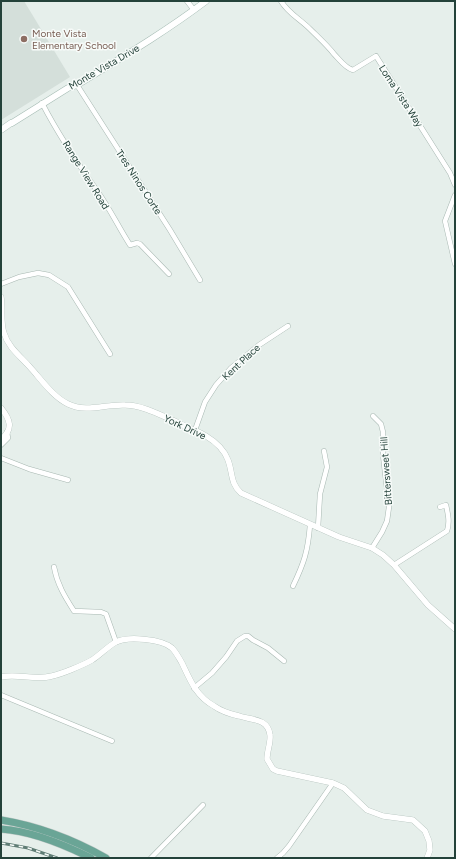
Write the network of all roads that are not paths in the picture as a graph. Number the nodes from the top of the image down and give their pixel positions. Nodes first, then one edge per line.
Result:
1 (187, 1) edge
2 (206, 1) edge
3 (281, 1) edge
4 (194, 10) junction
5 (77, 85) junction
6 (42, 103) junction
7 (1, 130) edge
8 (455, 185) edge
9 (455, 195) edge
10 (455, 264) edge
11 (169, 274) dead end
12 (200, 280) dead end
13 (1, 284) edge
14 (1, 297) edge
15 (2, 322) edge
16 (288, 326) dead end
17 (110, 354) dead end
18 (1, 408) edge
19 (373, 416) dead end
20 (195, 430) junction
21 (7, 432) junction
22 (1, 439) edge
23 (1, 445) edge
24 (324, 451) dead end
25 (1, 458) edge
26 (68, 480) dead end
27 (440, 507) dead end
28 (310, 525) junction
29 (318, 528) junction
30 (372, 548) junction
31 (394, 565) junction
32 (54, 566) dead end
33 (293, 586) dead end
34 (455, 629) edge
35 (116, 642) junction
36 (284, 661) dead end
37 (1, 677) edge
38 (194, 688) junction
39 (1, 696) edge
40 (112, 741) dead end
41 (333, 784) junction
42 (203, 805) dead end
43 (1, 820) edge
44 (1, 829) edge
45 (91, 858) edge
46 (106, 858) edge
47 (151, 858) edge
48 (277, 858) edge
49 (427, 858) edge

1 - 4 street
2 - 4 main road, Monte Vista Drive
3 - 8 street, Loma Vista Way
4 - 5 main road, Monte Vista Drive
5 - 6 main road, Monte Vista Drive
5 - 12 street, Tres Ninos Corte
6 - 7 main road, Monte Vista Drive
6 - 11 street, Range View Road
9 - 10 street
13 - 17 street
14 - 15 street, York Drive
15 - 20 street, York Drive
16 - 20 street, Kent Place
18 - 21 street
19 - 30 street, Bittersweet Hill
20 - 28 street, York Drive
21 - 22 street
21 - 23 street
24 - 29 street
25 - 26 street
27 - 31 street
28 - 29 street, York Drive
28 - 33 street
29 - 30 street, York Drive
30 - 31 street, York Drive
31 - 34 street, York Drive
32 - 35 street
35 - 37 street
35 - 38 street
36 - 38 street
38 - 41 street
39 - 40 street
41 - 48 street
41 - 49 street
42 - 47 street
43 - 46 main road
44 - 45 main road

